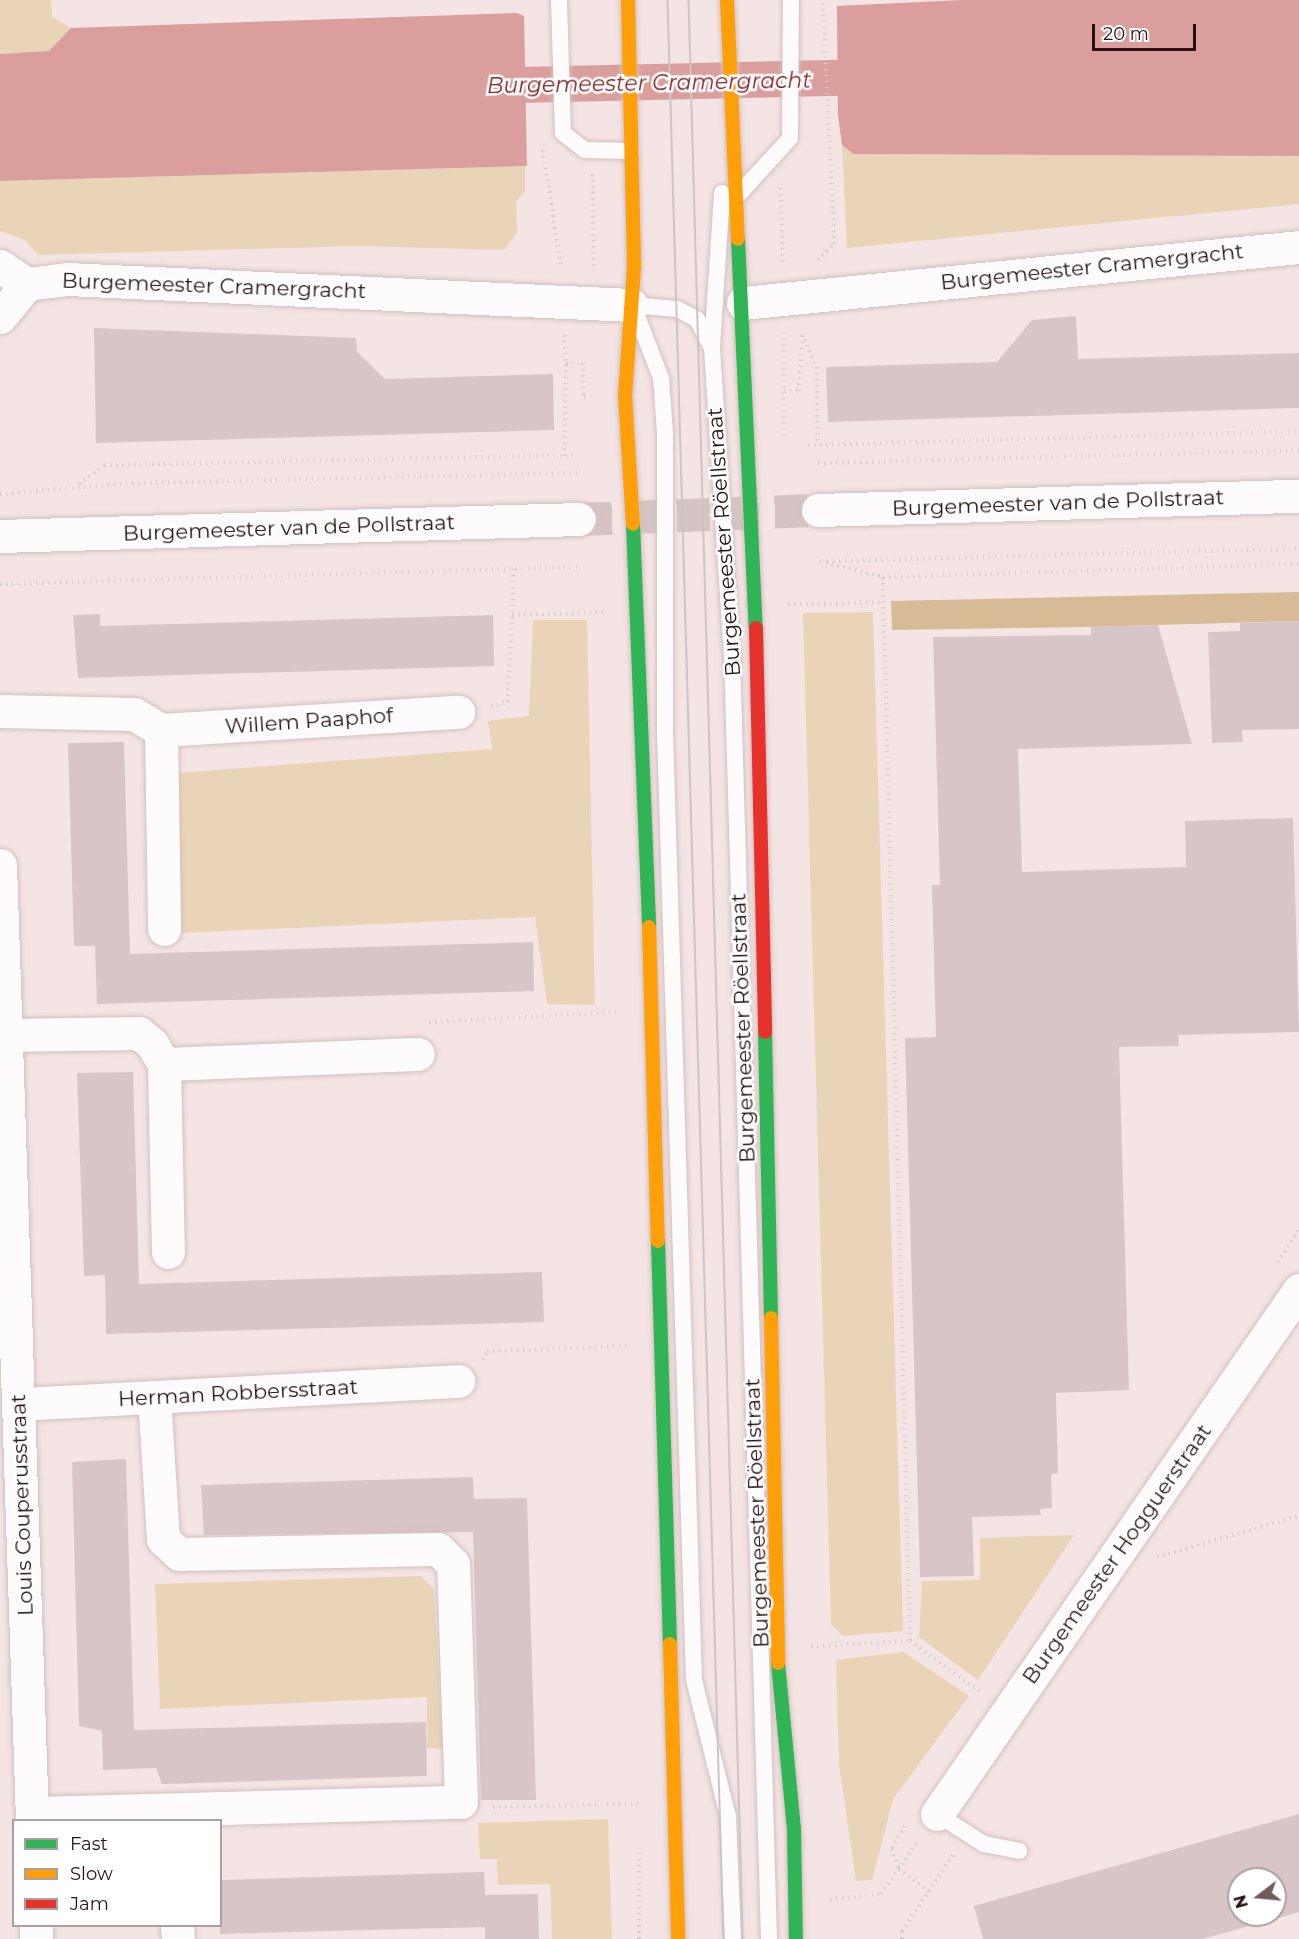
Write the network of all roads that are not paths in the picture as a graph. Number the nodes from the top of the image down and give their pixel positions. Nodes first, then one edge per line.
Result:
1 (559, 0) edge
2 (628, 0) edge
3 (727, 0) edge
4 (791, 0) edge
5 (730, 117) junction
6 (631, 151) junction
7 (740, 193) junction
8 (1299, 247) edge
9 (0, 266) edge
10 (27, 284) junction
11 (743, 303) junction
12 (631, 305) junction
13 (0, 316) edge
14 (712, 348) junction
15 (1299, 496) edge
16 (818, 510) tunnel mouth
17 (579, 519) tunnel mouth
18 (0, 536) edge
19 (0, 711) edge
20 (458, 712) road end
21 (161, 730) junction
22 (0, 865) edge
23 (164, 929) dead end
24 (2, 978) edge
25 (5, 1035) junction
26 (418, 1054) road end
27 (164, 1064) junction
28 (168, 1252) dead end
29 (1298, 1293) edge
30 (458, 1381) road end
31 (154, 1398) junction
32 (19, 1404) junction
33 (173, 1814) edge
34 (937, 1814) joint
35 (32, 1817) edge
36 (1020, 1851) dead end
37 (678, 1939) edge
38 (733, 1939) edge
39 (769, 1939) edge
40 (796, 1939) edge

1 - 6 lane
2 - 6 main road
3 - 5 main road, Burgemeester Röellstraat
4 - 7 lane
5 - 7 main road, Burgemeester Röellstraat
5 - 14 lane, Burgemeester Röellstraat
6 - 12 main road
7 - 11 main road, Burgemeester Röellstraat
8 - 11 street, Burgemeester Cramergracht
9 - 10 street
10 - 12 street, Burgemeester Cramergracht
10 - 13 street
11 - 40 main road, Burgemeester Röellstraat
12 - 14 lane, Burgemeester Cramergracht
12 - 37 main road
12 - 38 lane
14 - 39 lane, Burgemeester Röellstraat
15 - 16 street, Burgemeester van de Pollstraat
17 - 18 street, Burgemeester van de Pollstraat
19 - 21 street
20 - 21 street, Willem Paaphof
21 - 23 street
22 - 24 street, Louis Couperusstraat
24 - 25 street, Louis Couperusstraat
25 - 27 street
25 - 32 street, Louis Couperusstraat
26 - 27 street
27 - 28 street
29 - 34 street, Burgemeester Hogguerstraat
30 - 31 street, Herman Robbersstraat
31 - 32 street, Herman Robbersstraat
31 - 33 street
32 - 35 street, Louis Couperusstraat
33 - 35 street
34 - 36 lane

